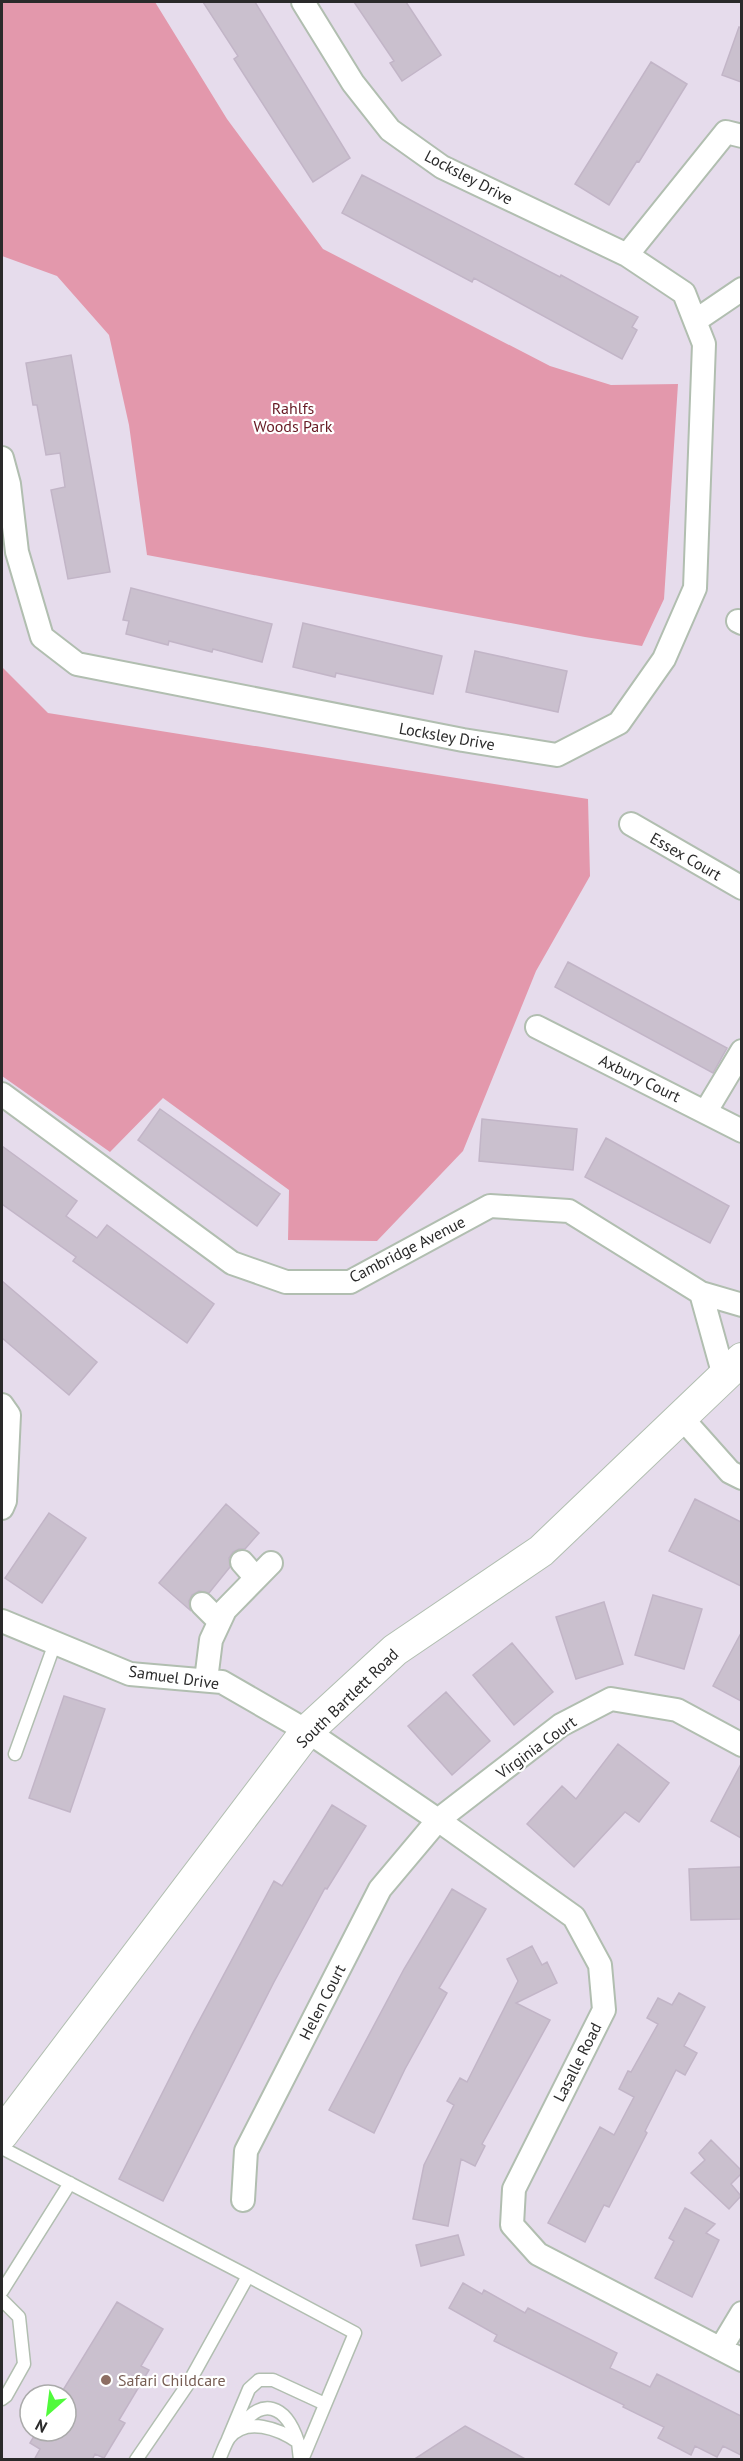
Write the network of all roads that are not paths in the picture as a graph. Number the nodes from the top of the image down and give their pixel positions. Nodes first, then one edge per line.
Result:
1 (303, 2) edge
2 (741, 136) edge
3 (627, 255) junction
4 (741, 289) edge
5 (695, 321) junction
6 (2, 458) edge
7 (631, 824) dead end
8 (741, 888) edge
9 (537, 1027) dead end
10 (741, 1051) edge
11 (2, 1094) edge
12 (706, 1111) junction
13 (741, 1131) edge
14 (701, 1293) junction
15 (741, 1305) edge
16 (733, 1367) edge
17 (2, 1405) edge
18 (681, 1417) junction
19 (741, 1478) edge
20 (2, 1508) edge
21 (256, 1568) dead end
22 (202, 1604) dead end
23 (2, 1621) edge
24 (219, 1621) junction
25 (55, 1643) junction
26 (206, 1680) junction
27 (307, 1731) junction
28 (741, 1745) edge
29 (15, 1754) dead end
30 (438, 1820) junction
31 (2, 2134) edge
32 (2, 2148) edge
33 (70, 2183) junction
34 (243, 2200) dead end
35 (248, 2276) junction
36 (2, 2291) edge
37 (2, 2300) edge
38 (741, 2313) edge
39 (720, 2348) junction
40 (741, 2360) edge
41 (2, 2398) edge
42 (325, 2404) junction
43 (238, 2430) junction
44 (228, 2439) junction
45 (298, 2442) junction
46 (136, 2460) edge
47 (219, 2460) edge
48 (301, 2460) edge

1 - 3 street, Locksley Drive
2 - 3 street
3 - 5 street, Locksley Drive
4 - 5 street
5 - 6 street, Locksley Drive
7 - 8 street, Essex Court
9 - 12 street, Axbury Court
10 - 12 street
11 - 14 street, Cambridge Avenue
12 - 13 street, Axbury Court
14 - 15 street, Cambridge Avenue
14 - 16 street
16 - 18 main road, South Bartlett Road
17 - 20 street
18 - 19 street
18 - 27 main road, South Bartlett Road
21 - 24 street
22 - 24 street
23 - 25 street, Samuel Drive
24 - 26 street
25 - 26 street, Samuel Drive
25 - 29 lane
26 - 27 street, Samuel Drive
27 - 30 street, Lasalle Road
27 - 31 main road, South Bartlett Road
28 - 30 street, Virginia Court
30 - 34 street, Helen Court
30 - 39 street, Lasalle Road
32 - 33 lane
33 - 35 lane
33 - 36 lane
35 - 42 lane
35 - 46 lane
37 - 41 lane
38 - 39 street
39 - 40 street, Lasalle Road
42 - 44 lane
42 - 48 lane
43 - 44 lane
43 - 45 lane
43 - 45 lane
44 - 47 lane
45 - 48 lane

